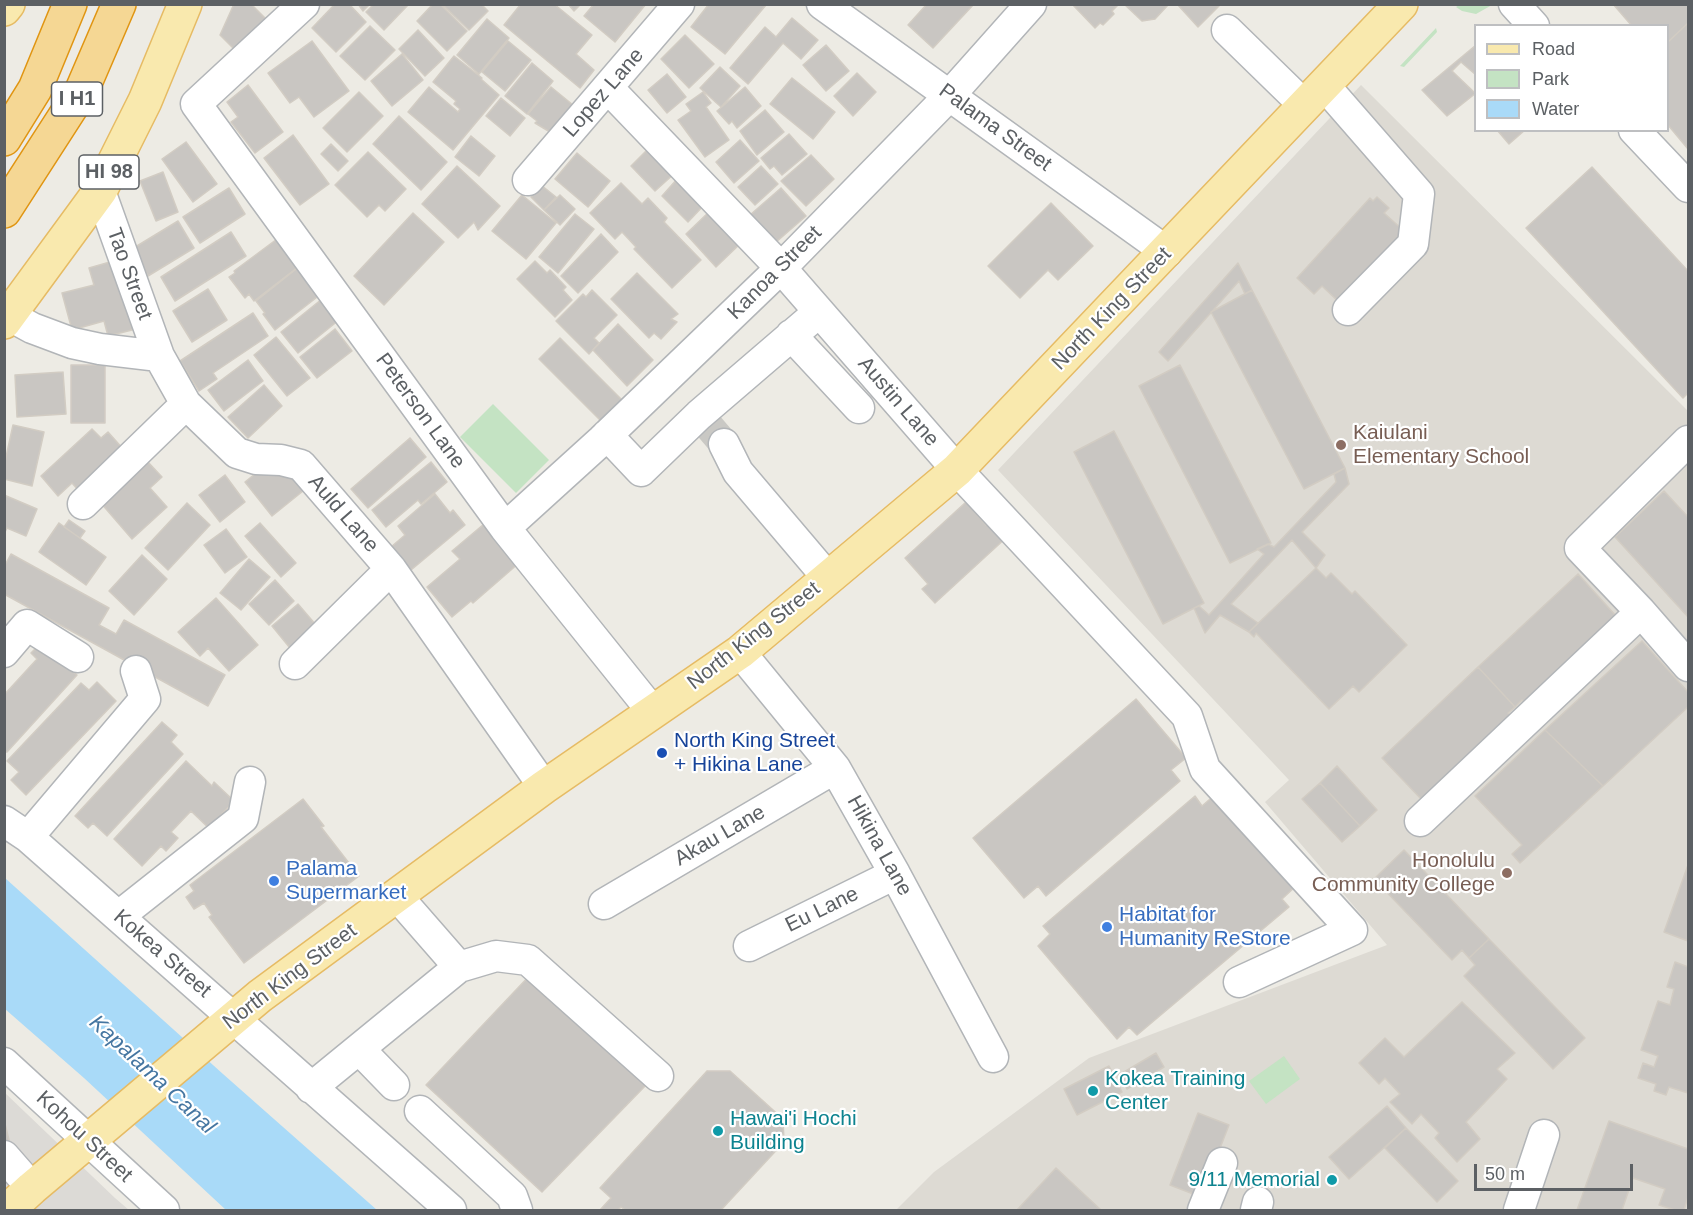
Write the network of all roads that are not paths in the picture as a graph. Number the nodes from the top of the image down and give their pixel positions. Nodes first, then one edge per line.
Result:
1 (8, 4) edge
2 (70, 4) edge
3 (119, 4) edge
4 (185, 4) edge
5 (304, 4) edge
6 (679, 4) edge
7 (822, 4) edge
8 (1031, 4) edge
9 (1401, 4) edge
10 (1514, 4) edge
11 (4, 9) edge
12 (1532, 24) edge
13 (1227, 30) dead end
14 (608, 88) junction
15 (950, 95) junction
16 (1314, 95) junction
17 (1636, 132) edge
18 (4, 139) edge
19 (528, 180) dead end
20 (1689, 187) edge
21 (100, 191) junction
22 (13, 198) edge
23 (1167, 252) junction
24 (781, 268) junction
25 (1348, 310) dead end
26 (819, 312) junction
27 (7, 319) edge
28 (791, 335) junction
29 (159, 356) junction
30 (186, 404) junction
31 (859, 408) dead end
32 (710, 428) junction
33 (607, 435) junction
34 (1689, 441) edge
35 (957, 470) junction
36 (83, 504) dead end
37 (505, 528) junction
38 (391, 569) junction
39 (828, 578) junction
40 (1641, 612) junction
41 (4, 652) edge
42 (740, 652) junction
43 (78, 657) dead end
44 (295, 664) dead end
45 (1689, 666) edge
46 (136, 671) dead end
47 (652, 711) junction
48 (835, 768) junction
49 (250, 782) dead end
50 (544, 787) junction
51 (1420, 821) dead end
52 (16, 829) edge
53 (896, 874) junction
54 (397, 896) junction
55 (604, 904) dead end
56 (119, 916) junction
57 (749, 946) dead end
58 (459, 967) junction
59 (1239, 982) dead end
60 (223, 1027) junction
61 (360, 1050) junction
62 (993, 1057) dead end
63 (6, 1069) edge
64 (658, 1076) dead end
65 (394, 1085) dead end
66 (311, 1088) junction
67 (420, 1111) dead end
68 (1544, 1135) dead end
69 (88, 1141) junction
70 (4, 1156) edge
71 (1222, 1163) dead end
72 (32, 1188) junction
73 (8, 1210) edge
74 (164, 1210) edge
75 (452, 1210) edge
76 (517, 1210) edge
77 (1203, 1210) edge
78 (1519, 1210) edge

1 - 11 main road
2 - 18 highway, I H1
3 - 22 highway, I H1
4 - 21 main road, HI 98
5 - 37 street, Peterson Lane
6 - 14 street, Lopez Lane
7 - 15 street, Palama Street
8 - 15 street, Kanoa Street
9 - 16 main road, North King Street
10 - 12 street
13 - 16 street
14 - 19 street, Lopez Lane
14 - 24 street, Austin Lane
15 - 23 street, Palama Street
15 - 24 street, Kanoa Street
16 - 23 main road, North King Street
16 - 25 street
17 - 20 street
21 - 27 main road, HI 98
21 - 29 street, Tao Street
23 - 35 main road, North King Street
24 - 26 street, Austin Lane
24 - 33 street, Kanoa Street
26 - 28 street
26 - 35 street, Austin Lane
27 - 29 street
28 - 31 street
28 - 32 street
29 - 30 street, Auld Lane
30 - 36 street
30 - 38 street, Auld Lane
32 - 33 street
32 - 39 street
33 - 37 street, Kanoa Street
34 - 40 street
35 - 39 main road, North King Street
35 - 59 street, Austin Lane
37 - 47 street, Peterson Lane
38 - 44 street
38 - 50 street, Auld Lane
39 - 42 main road, North King Street
40 - 45 street
40 - 51 street
41 - 43 street
42 - 47 main road, North King Street
42 - 48 street, Hikina Lane
46 - 52 street
47 - 50 main road, North King Street
48 - 53 street, Hikina Lane
48 - 55 street, Akau Lane
49 - 56 street
50 - 54 main road, North King Street
52 - 56 street, Kokea Street
53 - 57 street, Eu Lane
53 - 62 street, Hikina Lane
54 - 58 street
54 - 60 main road, North King Street
56 - 60 street, Kokea Street
58 - 61 street
58 - 64 street
60 - 66 street, Kokea Street
60 - 69 main road, North King Street
61 - 65 street
61 - 66 street
63 - 69 street, Kohou Street
66 - 75 street, Kokea Street
67 - 76 street
68 - 78 street
69 - 72 main road, North King Street
69 - 74 street, Kohou Street
70 - 72 street
71 - 77 street
72 - 73 main road, North King Street

